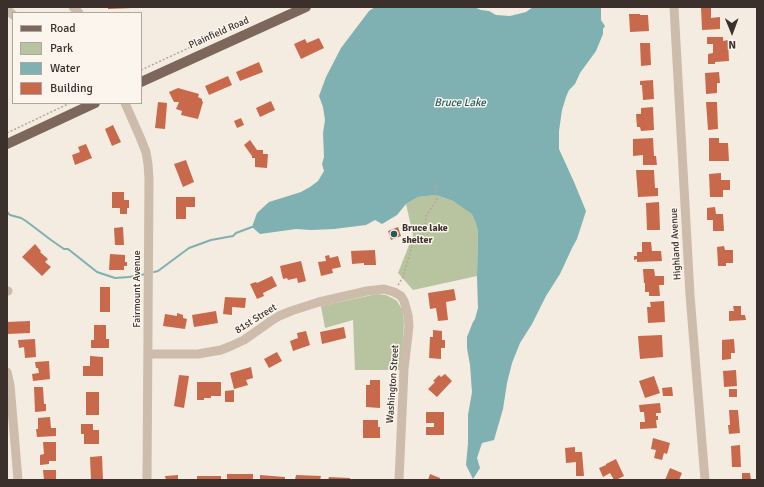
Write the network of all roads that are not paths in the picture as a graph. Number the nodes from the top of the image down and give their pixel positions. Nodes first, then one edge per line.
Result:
1 (306, 7) edge
2 (674, 7) edge
3 (142, 82) edge
4 (92, 104) edge
5 (125, 104) edge
6 (7, 144) edge
7 (396, 293) joint
8 (148, 354) junction
9 (7, 372) edge
10 (10, 410) edge
11 (18, 480) edge
12 (147, 480) edge
13 (398, 480) edge
14 (705, 480) edge

1 - 3 main road, Plainfield Road
2 - 14 street, Highland Avenue
4 - 6 main road
5 - 8 street, Fairmount Avenue
7 - 8 street, 81st Street
7 - 13 street, Washington Street
8 - 12 street, Fairmount Avenue
9 - 10 street
10 - 11 street

